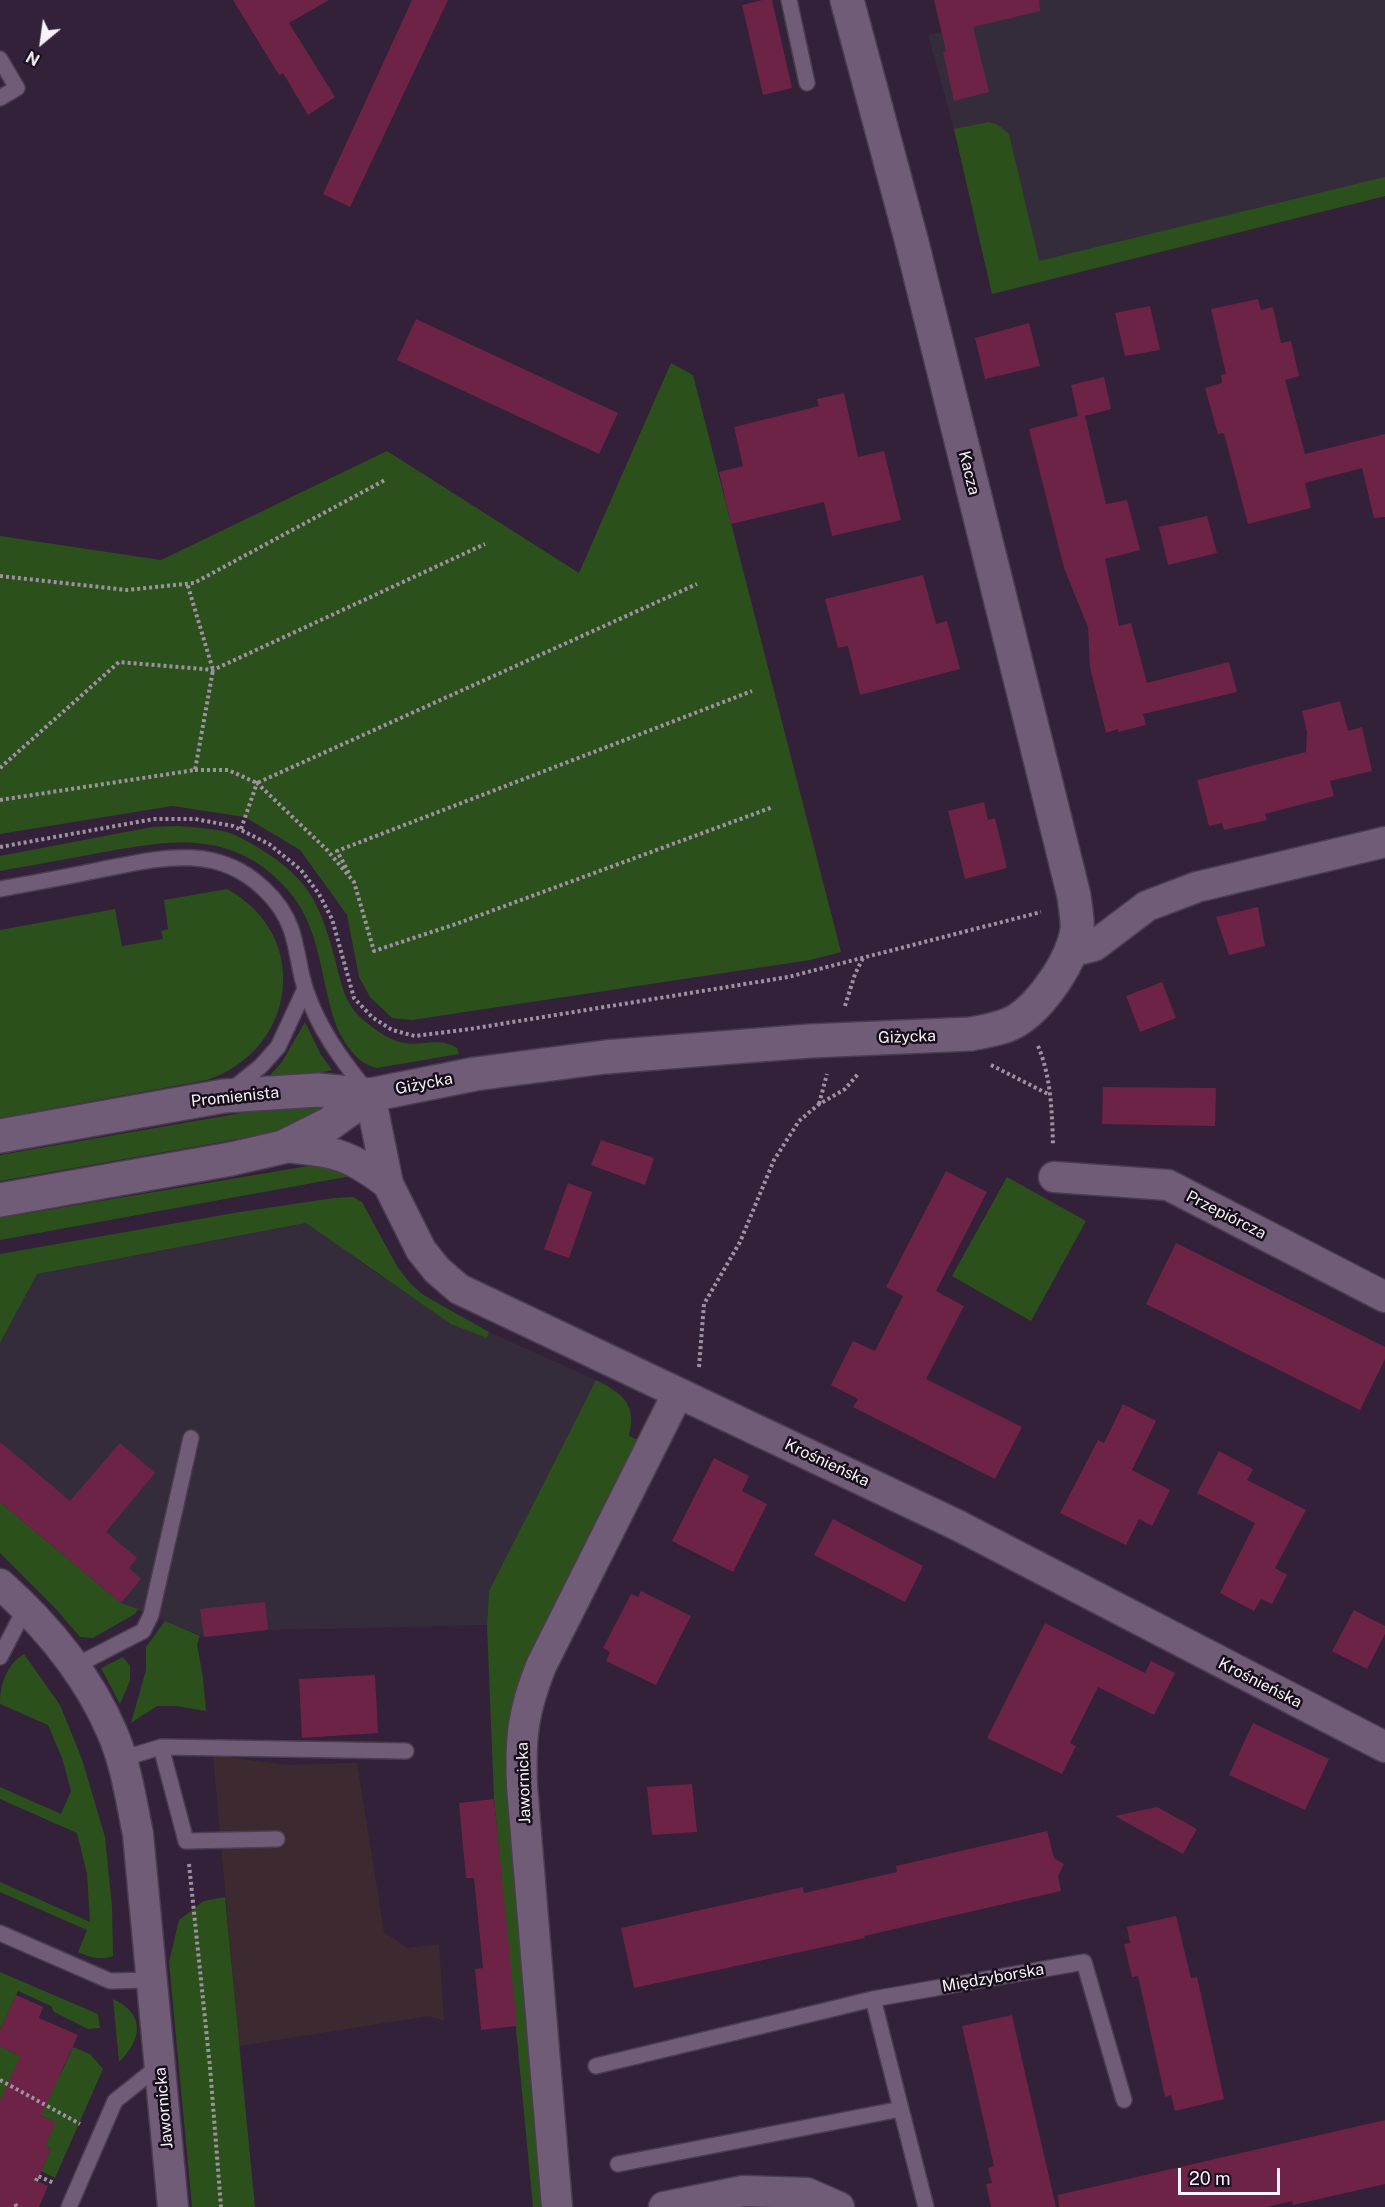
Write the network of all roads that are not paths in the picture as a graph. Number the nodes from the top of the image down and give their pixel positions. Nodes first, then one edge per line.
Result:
1 (789, 0) edge
2 (848, 0) edge
3 (0, 59) edge
4 (807, 83) dead end
5 (0, 98) edge
6 (1385, 842) edge
7 (0, 889) edge
8 (1071, 947) junction
9 (305, 989) junction
10 (370, 1095) junction
11 (224, 1096) junction
12 (0, 1136) edge
13 (283, 1147) junction
14 (1054, 1178) road end
15 (388, 1184) junction
16 (0, 1200) edge
17 (1385, 1297) edge
18 (688, 1385) junction
19 (191, 1438) dead end
20 (0, 1584) edge
21 (26, 1607) junction
22 (0, 1657) edge
23 (75, 1666) junction
24 (161, 1747) junction
25 (1385, 1748) edge
26 (406, 1751) dead end
27 (120, 1759) junction
28 (277, 1839) dead end
29 (0, 1933) edge
30 (152, 1980) junction
31 (873, 1999) junction
32 (160, 2065) junction
33 (596, 2067) dead end
34 (1124, 2100) dead end
35 (901, 2109) junction
36 (618, 2163) dead end
37 (745, 2199) edge
38 (69, 2207) edge
39 (173, 2207) edge
40 (557, 2207) edge
41 (664, 2207) edge
42 (839, 2207) edge
43 (926, 2207) edge

1 - 4 lane
2 - 8 street, Kacza
3 - 5 lane
6 - 8 street
7 - 9 lane
8 - 10 street, Giżycka
9 - 10 lane
9 - 11 lane
10 - 11 street, Promienista
10 - 13 street
10 - 15 street, Krośnieńska
11 - 12 street, Promienista
13 - 15 street
13 - 16 street
14 - 17 street, Przepiórcza
15 - 18 street, Krośnieńska
18 - 25 street, Krośnieńska
18 - 40 street, Jawornicka
19 - 23 lane
20 - 21 street, Jawornicka
21 - 22 lane
21 - 23 street, Jawornicka
23 - 27 street, Jawornicka
24 - 26 lane
24 - 27 lane
24 - 28 lane
27 - 30 street, Jawornicka
29 - 30 lane
30 - 32 street, Jawornicka
31 - 33 lane
31 - 34 lane, Międzyborska
31 - 35 lane
32 - 38 lane
32 - 39 street, Jawornicka
35 - 36 lane
35 - 43 lane
37 - 41 street
37 - 42 street

